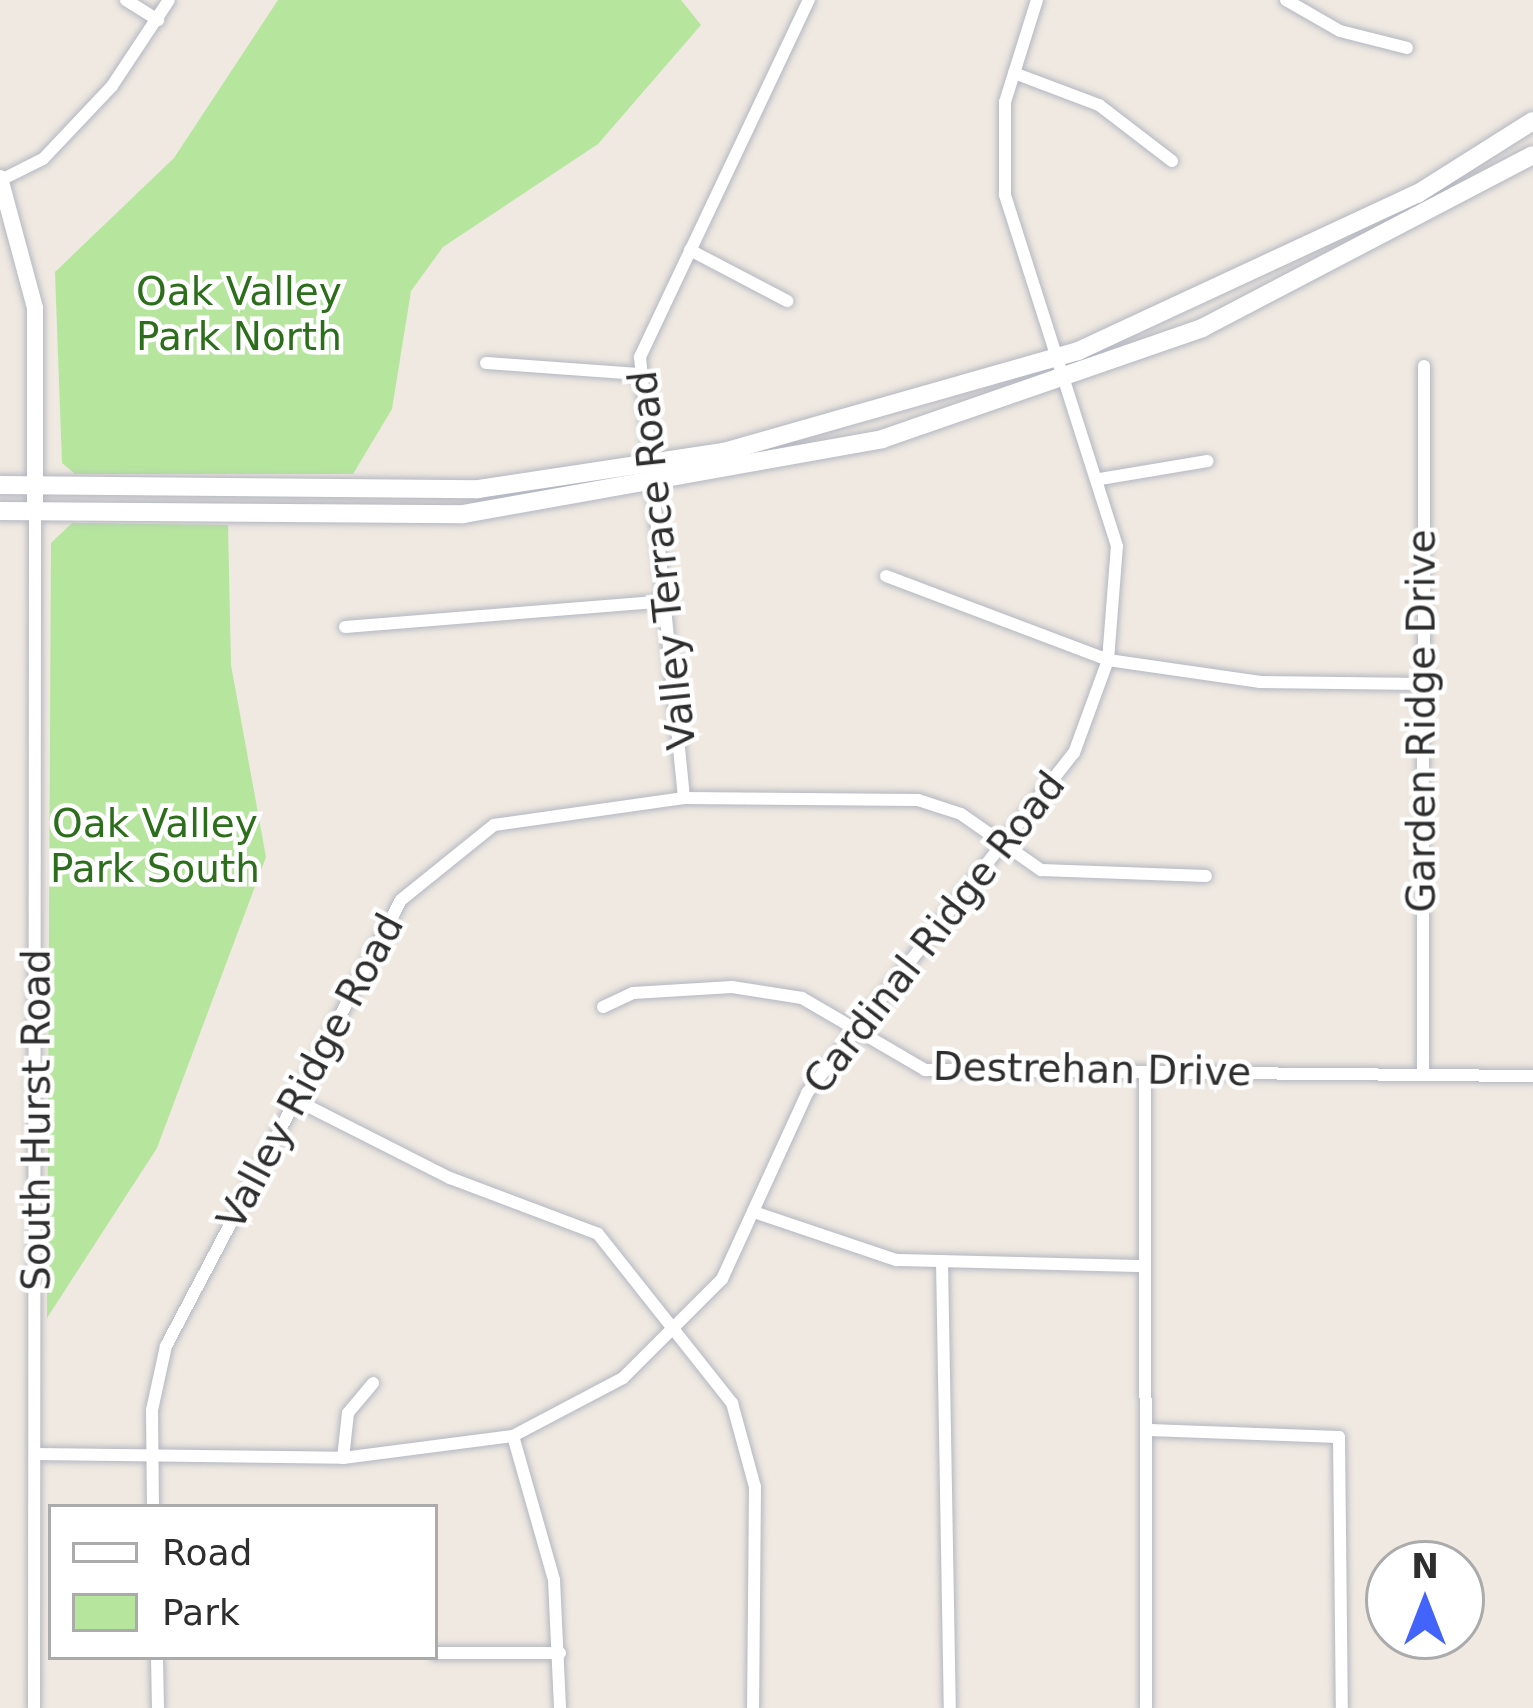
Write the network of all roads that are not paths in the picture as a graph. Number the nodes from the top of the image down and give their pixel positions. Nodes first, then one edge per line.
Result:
1 (126, 0) edge
2 (169, 0) edge
3 (809, 0) edge
4 (1037, 0) edge
5 (1286, 0) edge
6 (158, 20) junction
7 (1407, 48) dead end
8 (1015, 73) junction
9 (1533, 122) edge
10 (1533, 155) edge
11 (1172, 161) dead end
12 (1, 179) edge
13 (690, 250) junction
14 (787, 301) dead end
15 (1055, 359) junction
16 (486, 363) dead end
17 (1424, 366) dead end
18 (640, 374) junction
19 (1062, 381) junction
20 (1208, 460) dead end
21 (652, 465) junction
22 (1100, 479) junction
23 (0, 485) edge
24 (35, 486) junction
25 (655, 488) junction
26 (0, 511) edge
27 (35, 511) junction
28 (886, 576) dead end
29 (670, 601) junction
30 (345, 627) dead end
31 (1108, 660) junction
32 (1420, 683) junction
33 (684, 798) junction
34 (1006, 849) junction
35 (1206, 876) dead end
36 (603, 1007) dead end
37 (855, 1033) junction
38 (1144, 1072) junction
39 (1423, 1075) junction
40 (1533, 1076) edge
41 (296, 1100) junction
42 (757, 1213) junction
43 (942, 1261) junction
44 (1141, 1266) junction
45 (674, 1327) junction
46 (374, 1383) dead end
47 (1149, 1430) junction
48 (513, 1436) junction
49 (152, 1453) junction
50 (35, 1454) junction
51 (344, 1458) junction
52 (153, 1504) edge
53 (438, 1653) edge
54 (560, 1653) junction
55 (157, 1660) edge
56 (34, 1708) edge
57 (158, 1708) edge
58 (560, 1708) edge
59 (753, 1708) edge
60 (950, 1708) edge
61 (1146, 1708) edge
62 (1342, 1708) edge

1 - 6 street
2 - 6 street
3 - 13 street, Valley Terrace Road
4 - 8 street, Cardinal Ridge Road
5 - 7 street
6 - 12 street
8 - 11 street
8 - 15 street, Cardinal Ridge Road
9 - 15 main road
10 - 19 main road
12 - 24 street, South Hurst Road
13 - 14 street
13 - 18 street, Valley Terrace Road
15 - 19 street, Cardinal Ridge Road
15 - 21 main road
16 - 18 street
17 - 32 street, Garden Ridge Drive
18 - 21 street, Valley Terrace Road
19 - 22 street, Cardinal Ridge Road
19 - 25 main road
20 - 22 street
21 - 24 main road
21 - 25 street, Valley Terrace Road
22 - 31 street, Cardinal Ridge Road
23 - 24 main road
24 - 27 street, South Hurst Road
25 - 27 main road
25 - 29 street, Valley Terrace Road
26 - 27 main road
27 - 50 street, South Hurst Road
28 - 31 street
29 - 30 street
29 - 33 street, Valley Terrace Road
31 - 32 street
31 - 34 street, Cardinal Ridge Road
32 - 39 street, Garden Ridge Drive
33 - 34 street, Valley Ridge Road
33 - 41 street, Valley Ridge Road
34 - 35 street, Valley Ridge Road
34 - 37 street, Cardinal Ridge Road
36 - 37 street, Destrehan Drive
37 - 38 street, Destrehan Drive
37 - 42 street, Cardinal Ridge Road
38 - 39 street, Destrehan Drive
38 - 44 street
39 - 40 street, Destrehan Drive
41 - 45 street
41 - 49 street, Valley Ridge Road
42 - 43 street
42 - 45 street, Cardinal Ridge Road
43 - 44 street
43 - 60 street
44 - 47 street
45 - 48 street, Cardinal Ridge Road
45 - 59 street
46 - 51 street
47 - 61 street
47 - 62 street
48 - 51 street, Cardinal Ridge Road
48 - 54 street
49 - 50 street, Cardinal Ridge Road
49 - 51 street, Cardinal Ridge Road
49 - 52 street, Valley Ridge Road
50 - 56 street, South Hurst Road
53 - 54 street
54 - 58 street
55 - 57 street

